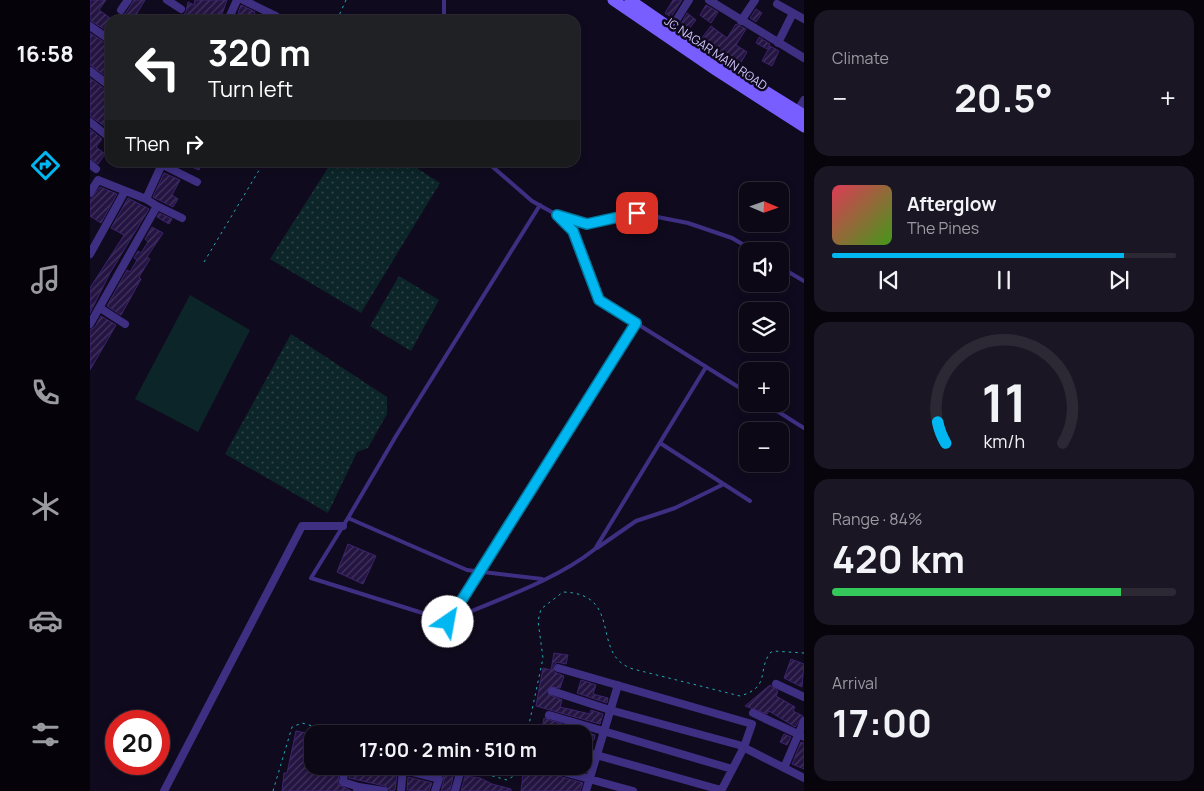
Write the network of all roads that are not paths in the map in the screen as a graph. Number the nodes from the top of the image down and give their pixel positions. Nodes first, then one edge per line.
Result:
1 (128, 0) edge
2 (166, 0) edge
3 (237, 0) edge
4 (243, 0) edge
5 (444, 0) edge
6 (630, 0) edge
7 (690, 0) edge
8 (755, 0) edge
9 (617, 1) edge
10 (712, 1) edge
11 (777, 4) dead end
12 (181, 9) dead end
13 (121, 10) dead end
14 (793, 13) junction
15 (230, 15) edge
16 (274, 15) edge
17 (444, 15) edge
18 (804, 19) edge
19 (741, 21) junction
20 (90, 26) edge
21 (669, 32) junction
22 (105, 36) edge
23 (778, 43) junction
24 (804, 58) edge
25 (90, 71) edge
26 (105, 82) edge
27 (804, 100) edge
28 (798, 115) edge
29 (90, 122) edge
30 (804, 127) edge
31 (105, 134) edge
32 (159, 167) edge
33 (169, 167) edge
34 (493, 167) edge
35 (198, 182) dead end
36 (125, 191) junction
37 (90, 193) edge
38 (146, 199) junction
39 (540, 205) junction
40 (157, 206) junction
41 (557, 215) junction
42 (182, 218) dead end
43 (739, 242) edge
44 (90, 254) edge
45 (789, 272) edge
46 (804, 281) edge
47 (100, 308) junction
48 (636, 323) junction
49 (90, 324) edge
50 (125, 324) dead end
51 (706, 367) junction
52 (739, 387) edge
53 (779, 412) edge
54 (804, 428) edge
55 (660, 443) junction
56 (724, 484) junction
57 (750, 501) dead end
58 (348, 518) junction
59 (343, 526) junction
60 (595, 549) junction
61 (480, 572) junction
62 (543, 579) junction
63 (448, 622) junction
64 (558, 668) dead end
65 (776, 684) dead end
66 (618, 685) junction
67 (552, 691) dead end
68 (804, 696) edge
69 (610, 710) junction
70 (753, 713) dead end
71 (549, 715) dead end
72 (804, 721) edge
73 (604, 731) junction
74 (801, 735) edge
75 (744, 747) junction
76 (592, 754) edge
77 (597, 755) junction
78 (784, 768) junction
79 (732, 769) junction
80 (344, 775) edge
81 (402, 775) edge
82 (425, 775) edge
83 (459, 775) edge
84 (575, 775) edge
85 (804, 778) edge
86 (590, 779) junction
87 (343, 782) junction
88 (358, 789) edge
89 (164, 791) edge
90 (342, 791) edge
91 (384, 791) edge
92 (400, 791) edge
93 (407, 791) edge
94 (434, 791) edge
95 (454, 791) edge
96 (586, 791) edge
97 (634, 791) edge
98 (721, 791) edge

1 - 13 street
2 - 12 street
3 - 15 street
4 - 16 street
5 - 17 lane
6 - 21 main road, JC NAGAR MAIN ROAD
7 - 21 street
8 - 19 street
9 - 21 main road, JC NAGAR MAIN ROAD
10 - 19 street
11 - 14 street
14 - 18 street
14 - 23 street
19 - 23 street
20 - 22 street
21 - 28 main road, JC NAGAR MAIN ROAD
23 - 24 street
25 - 26 street
27 - 28 street
28 - 30 main road, JC NAGAR MAIN ROAD
29 - 31 street
32 - 38 street
33 - 35 street
34 - 39 lane
36 - 37 street
36 - 38 street
36 - 44 street
38 - 40 street
39 - 41 lane
39 - 58 lane
40 - 42 street
40 - 47 street
41 - 43 lane
41 - 48 lane
45 - 46 lane
47 - 49 street
47 - 50 street
48 - 51 lane
48 - 61 lane
51 - 52 lane
51 - 55 lane
53 - 54 lane
55 - 56 lane
55 - 60 lane
56 - 57 lane
56 - 60 lane
58 - 59 lane
58 - 61 lane
59 - 63 lane
59 - 89 street
60 - 62 lane
61 - 62 lane
61 - 63 lane
62 - 63 lane
64 - 66 street
65 - 68 street
66 - 69 street
66 - 75 street
67 - 69 street
69 - 73 street
69 - 75 street
70 - 74 street
71 - 73 street
72 - 74 street
73 - 77 street
73 - 79 street
74 - 78 street
75 - 78 street
75 - 79 street
76 - 77 street
77 - 86 street
77 - 98 street
78 - 85 street
79 - 98 street
80 - 87 street
81 - 92 street
82 - 94 street
83 - 95 street
84 - 86 street
86 - 96 street
86 - 97 street
87 - 88 street
87 - 90 street
88 - 91 street
92 - 93 street

